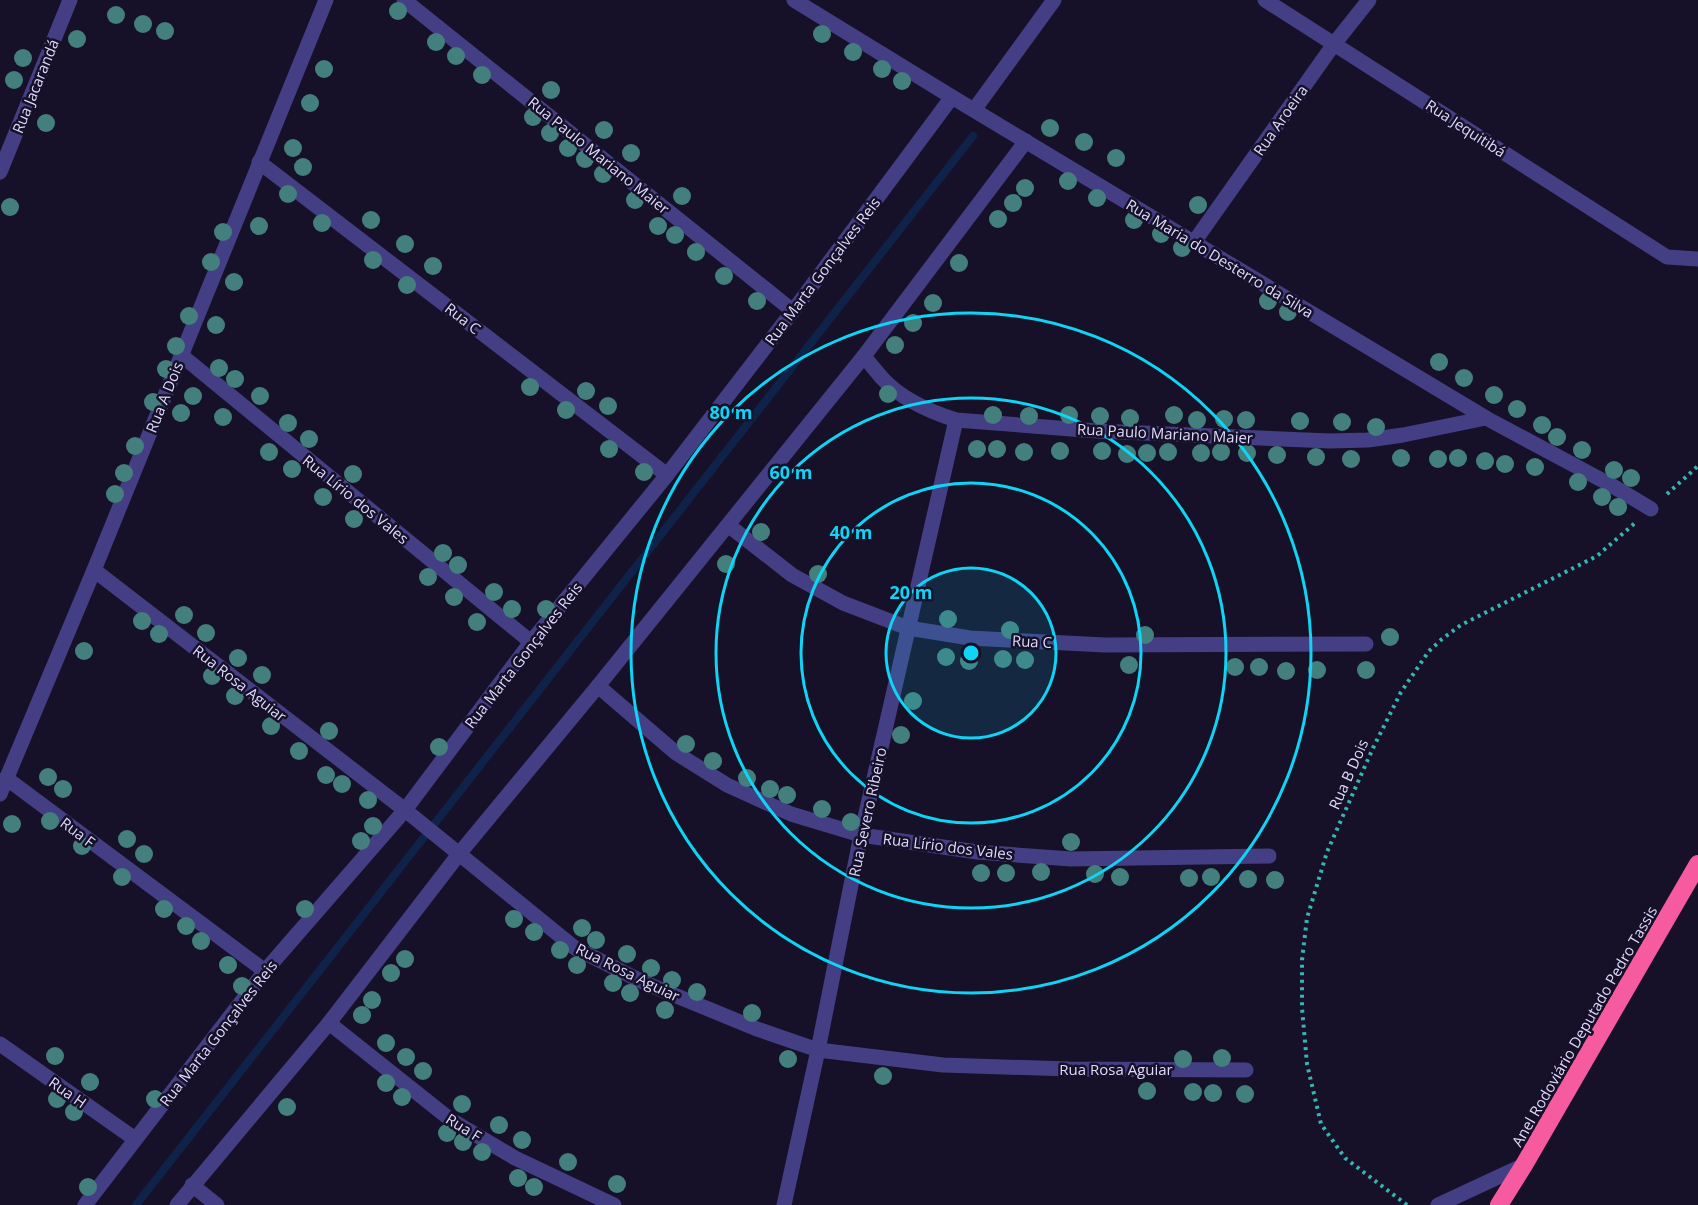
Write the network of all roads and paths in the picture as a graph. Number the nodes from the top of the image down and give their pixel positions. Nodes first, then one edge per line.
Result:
1 (70, 0) edge
2 (326, 0) edge
3 (404, 0) edge
4 (794, 0) edge
5 (1054, 0) edge
6 (1265, 0) edge
7 (1369, 0) edge
8 (1334, 44) junction
9 (952, 97) junction
10 (974, 110) junction
11 (1026, 141) junction
12 (260, 162) junction
13 (0, 172) edge
14 (1194, 242) junction
15 (1698, 259) edge
16 (793, 311) junction
17 (181, 355) junction
18 (864, 356) junction
19 (1486, 418) junction
20 (956, 420) junction
21 (1698, 466) edge
22 (667, 475) junction
23 (1651, 509) junction
24 (728, 525) junction
25 (94, 570) junction
26 (908, 628) junction
27 (531, 642) junction
28 (1366, 644) dead end
29 (598, 686) junction
30 (6, 778) junction
31 (0, 794) edge
32 (405, 810) junction
33 (861, 835) junction
34 (459, 854) junction
35 (1269, 856) dead end
36 (1698, 864) edge
37 (265, 971) junction
38 (329, 1023) junction
39 (0, 1044) edge
40 (818, 1050) junction
41 (1246, 1070) dead end
42 (135, 1139) junction
43 (1524, 1165) junction
44 (192, 1185) junction
45 (85, 1205) edge
46 (177, 1205) edge
47 (217, 1205) edge
48 (614, 1205) edge
49 (784, 1205) edge
50 (1407, 1205) edge
51 (1438, 1205) edge
52 (1499, 1205) edge

1 - 13 street, Rua Jacarandá
2 - 12 street, Rua A Dois
3 - 16 street, Rua Paulo Mariano Maier
4 - 9 street, Rua Maria do Desterro da Silva
5 - 10 street
6 - 8 street, Rua Jequitibá
7 - 8 street, Rua Aroeira
8 - 14 street, Rua Aroeira
8 - 15 street, Rua Jequitibá
9 - 10 street, Rua Maria do Desterro da Silva
9 - 16 street, Rua Marta Gonçalves Reis
10 - 11 street, Rua Maria do Desterro da Silva
11 - 14 street, Rua Maria do Desterro da Silva
11 - 18 street
12 - 17 street, Rua A Dois
12 - 22 street, Rua C
14 - 19 street, Rua Maria do Desterro da Silva
16 - 22 street, Rua Marta Gonçalves Reis
17 - 25 street, Rua A Dois
17 - 27 street, Rua Lírio dos Vales
18 - 20 street, Rua Paulo Mariano Maier
18 - 24 street
19 - 20 street, Rua Paulo Mariano Maier
19 - 23 street, Rua Maria do Desterro da Silva
20 - 26 street, Rua Severo Ribeiro
21 - 23 path, Rua B Dois
22 - 27 street, Rua Marta Gonçalves Reis
23 - 50 path, Rua B Dois
24 - 26 street, Rua C
24 - 29 street
25 - 30 street, Rua A Dois
25 - 32 street, Rua Rosa Aguiar
26 - 28 street, Rua C
26 - 33 street, Rua Severo Ribeiro
27 - 32 street, Rua Marta Gonçalves Reis
29 - 33 street, Rua Lírio dos Vales
29 - 34 street
30 - 31 street, Rua A Dois
30 - 37 street, Rua F
32 - 34 street, Rua Rosa Aguiar
32 - 37 street, Rua Marta Gonçalves Reis
33 - 35 street, Rua Lírio dos Vales
33 - 40 street, Rua Severo Ribeiro
34 - 38 street
34 - 40 street, Rua Rosa Aguiar
36 - 43 highway, Anel Rodoviário Deputado Pedro Tassis
37 - 42 street, Rua Marta Gonçalves Reis
38 - 44 street
38 - 48 street, Rua F
39 - 42 street, Rua H
40 - 41 street, Rua Rosa Aguiar
40 - 49 street, Rua Severo Ribeiro
42 - 45 street, Rua Marta Gonçalves Reis
43 - 51 street
43 - 52 highway, Anel Rodoviário Deputado Pedro Tassis
44 - 46 street
44 - 47 street

